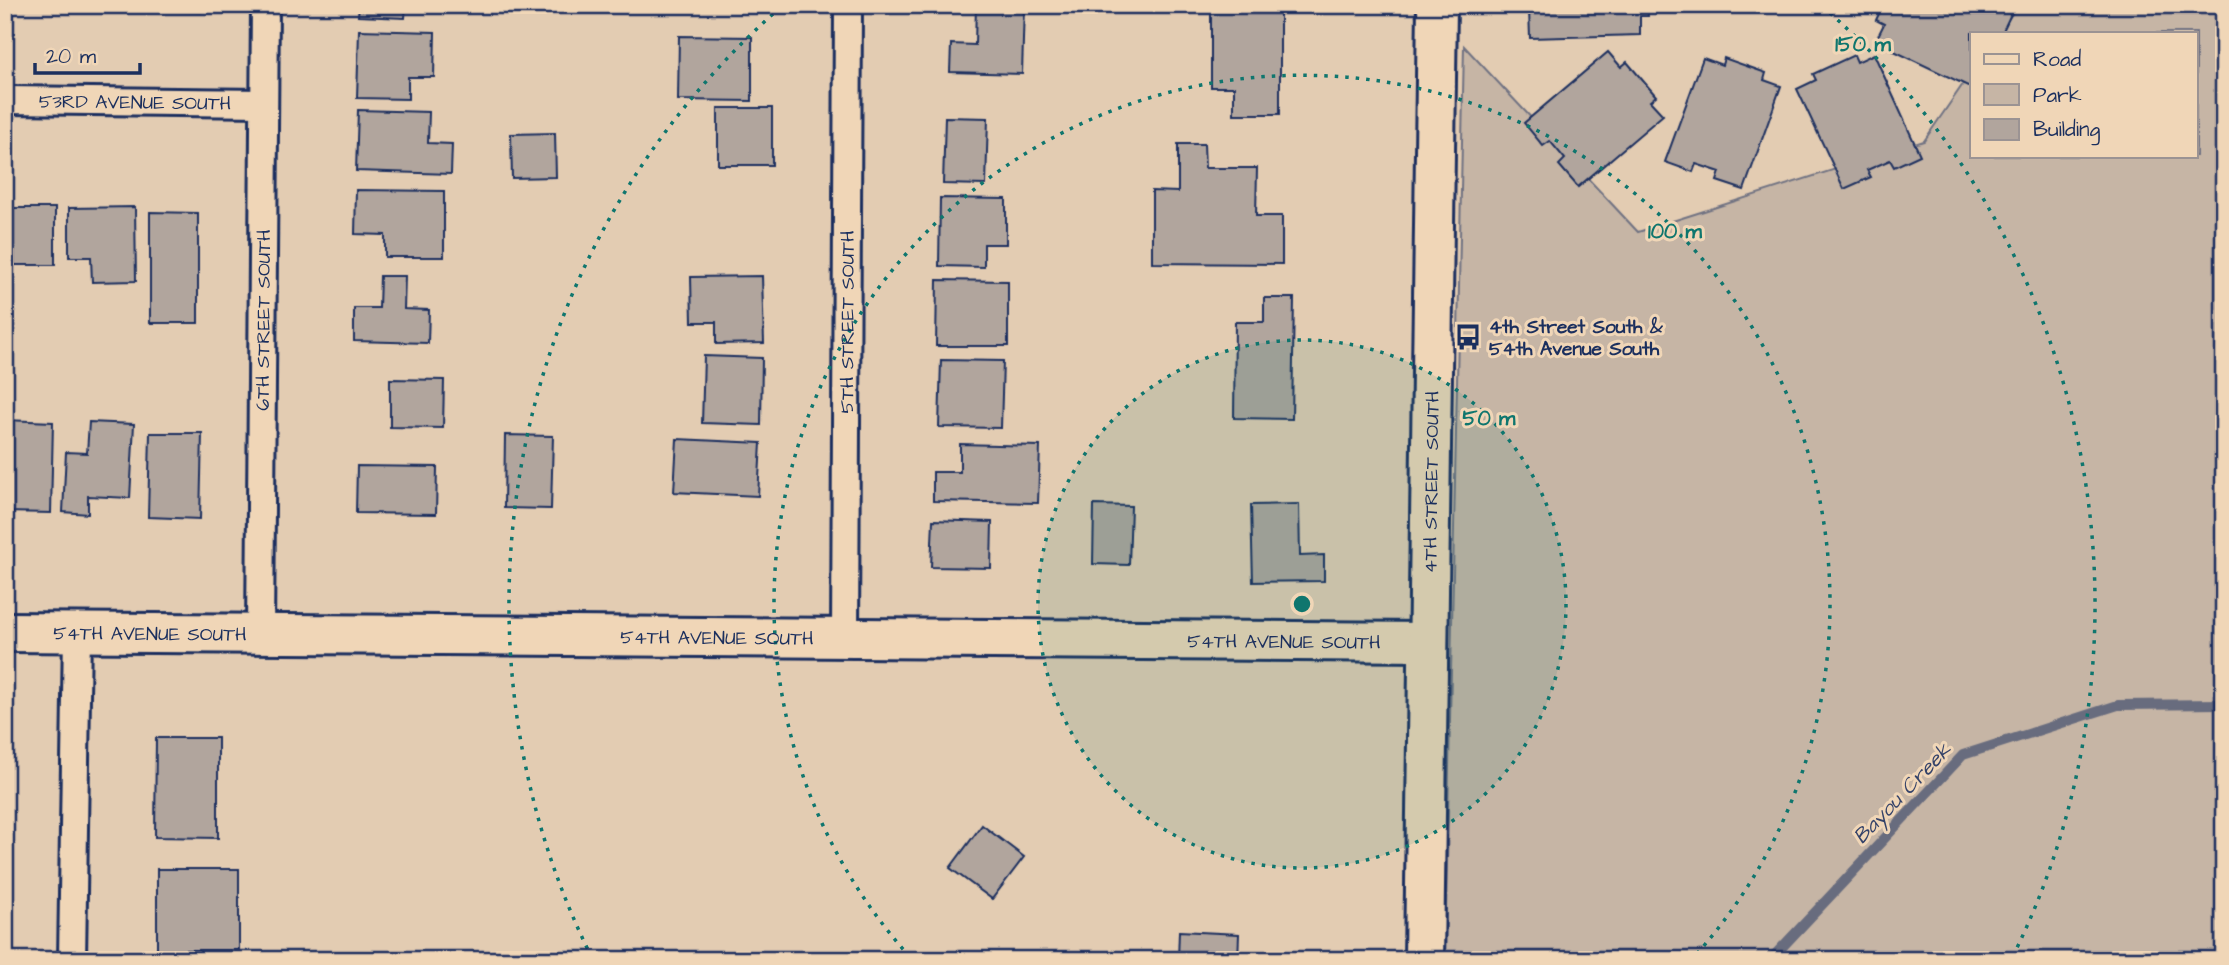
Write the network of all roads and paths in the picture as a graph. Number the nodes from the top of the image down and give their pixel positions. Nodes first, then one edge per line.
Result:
1 (265, 5) edge
2 (848, 5) edge
3 (1437, 5) edge
4 (5, 100) edge
5 (264, 103) junction
6 (5, 632) edge
7 (77, 632) junction
8 (260, 633) junction
9 (845, 639) junction
10 (1428, 642) junction
11 (72, 960) edge
12 (1424, 960) edge

1 - 5 street, 6TH STREET SOUTH
2 - 9 street, 5TH STREET SOUTH
3 - 10 street, 4TH STREET SOUTH
4 - 5 street, 53RD AVENUE SOUTH
5 - 8 street, 6TH STREET SOUTH
6 - 7 street, 54TH AVENUE SOUTH
7 - 8 street, 54TH AVENUE SOUTH
7 - 11 street
8 - 9 street, 54TH AVENUE SOUTH
9 - 10 street, 54TH AVENUE SOUTH
10 - 12 street, 4TH STREET SOUTH

